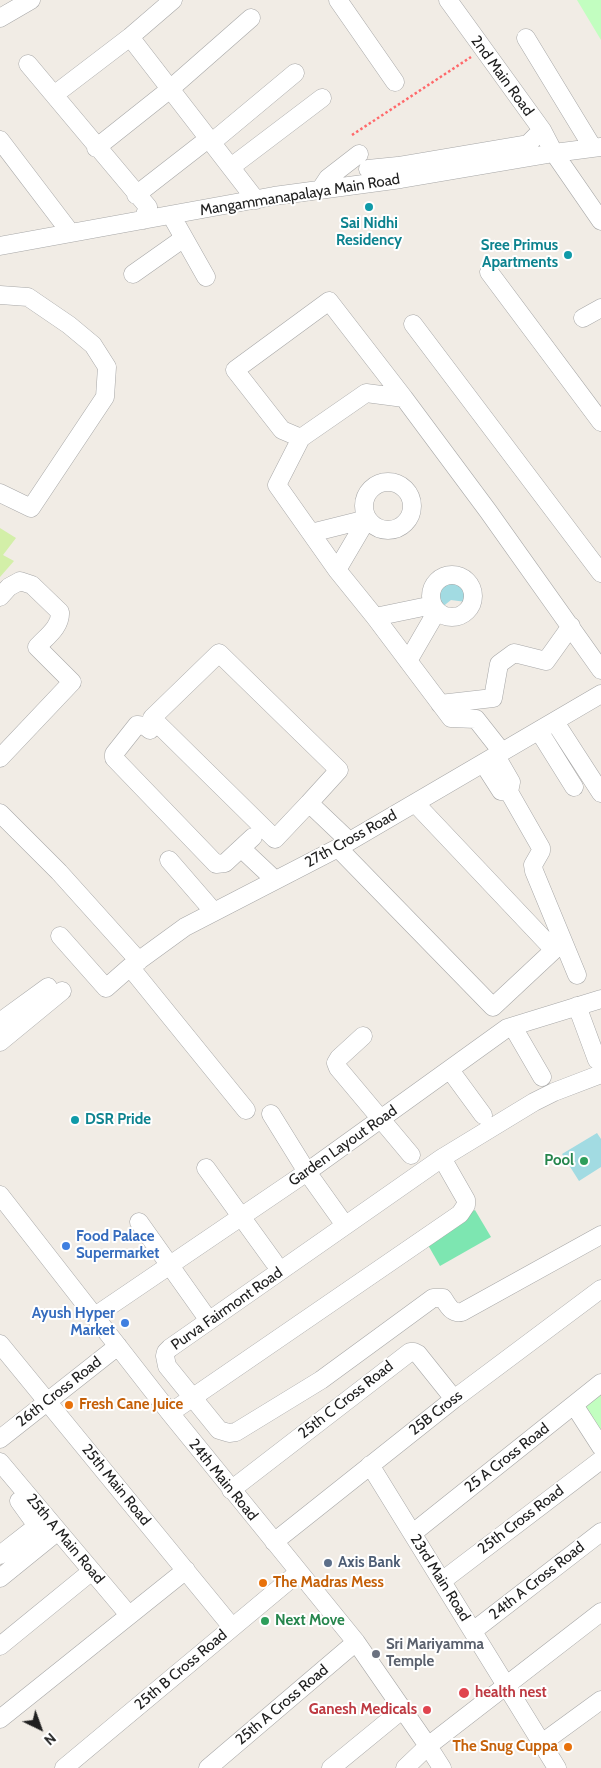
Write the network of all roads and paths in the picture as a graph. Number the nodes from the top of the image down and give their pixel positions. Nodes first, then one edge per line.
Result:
1 (31, 0) edge
2 (173, 0) edge
3 (338, 0) edge
4 (448, 0) edge
5 (0, 18) edge
6 (251, 18) dead end
7 (130, 37) junction
8 (526, 38) dead end
9 (476, 55) dead end
10 (28, 64) dead end
11 (295, 73) dead end
12 (396, 82) dead end
13 (169, 90) junction
14 (54, 95) junction
15 (322, 98) dead end
16 (542, 130) junction
17 (352, 135) dead end
18 (0, 140) edge
19 (209, 141) junction
20 (597, 147) edge
21 (96, 148) junction
22 (554, 153) junction
23 (231, 167) junction
24 (400, 173) junction
25 (320, 190) junction
26 (136, 194) junction
27 (593, 195) edge
28 (256, 200) junction
29 (171, 216) junction
30 (143, 220) junction
31 (601, 221) edge
32 (70, 232) junction
33 (184, 238) junction
34 (0, 246) edge
35 (489, 272) dead end
36 (133, 274) dead end
37 (206, 276) dead end
38 (0, 295) edge
39 (601, 308) edge
40 (583, 318) dead end
41 (413, 324) dead end
42 (404, 398) junction
43 (601, 422) edge
44 (301, 438) junction
45 (0, 494) edge
46 (311, 533) junction
47 (336, 570) junction
48 (601, 573) edge
49 (0, 597) edge
50 (375, 616) junction
51 (571, 626) junction
52 (408, 661) junction
53 (601, 670) edge
54 (601, 694) edge
55 (440, 704) junction
56 (555, 722) junction
57 (150, 730) dead end
58 (539, 731) junction
59 (494, 757) junction
60 (577, 757) junction
61 (0, 758) edge
62 (561, 766) junction
63 (574, 787) dead end
64 (601, 793) edge
65 (309, 803) junction
66 (415, 803) junction
67 (0, 813) edge
68 (343, 845) junction
69 (169, 860) dead end
70 (275, 880) junction
71 (214, 912) junction
72 (60, 936) dead end
73 (135, 964) junction
74 (577, 975) dead end
75 (601, 998) edge
76 (577, 1006) junction
77 (0, 1022) edge
78 (513, 1027) junction
79 (363, 1036) dead end
80 (0, 1042) edge
81 (599, 1067) edge
82 (450, 1070) junction
83 (542, 1077) dead end
84 (246, 1110) dead end
85 (271, 1114) dead end
86 (483, 1115) dead end
87 (382, 1119) junction
88 (411, 1155) dead end
89 (442, 1158) junction
90 (206, 1168) dead end
91 (307, 1172) junction
92 (0, 1195) edge
93 (242, 1215) junction
94 (342, 1220) dead end
95 (139, 1222) dead end
96 (601, 1235) edge
97 (274, 1262) dead end
98 (169, 1264) junction
99 (601, 1290) edge
100 (205, 1315) dead end
101 (95, 1316) junction
102 (392, 1328) junction
103 (0, 1344) edge
104 (118, 1346) junction
105 (410, 1352) junction
106 (601, 1384) edge
107 (191, 1397) junction
108 (454, 1399) junction
109 (47, 1401) junction
110 (574, 1405) junction
111 (170, 1413) junction
112 (0, 1438) edge
113 (601, 1447) edge
114 (601, 1460) edge
115 (0, 1462) edge
116 (370, 1465) junction
117 (0, 1477) edge
118 (231, 1490) junction
119 (58, 1531) junction
120 (601, 1532) edge
121 (413, 1533) junction
122 (274, 1542) junction
123 (0, 1555) edge
124 (186, 1570) junction
125 (92, 1571) junction
126 (299, 1572) junction
127 (0, 1578) edge
128 (442, 1581) junction
129 (601, 1612) edge
130 (129, 1615) junction
131 (232, 1627) junction
132 (472, 1631) junction
133 (356, 1642) junction
134 (0, 1646) edge
135 (506, 1685) junction
136 (601, 1700) edge
137 (403, 1709) junction
138 (0, 1719) edge
139 (542, 1744) junction
140 (428, 1746) junction
141 (64, 1768) edge
142 (208, 1768) edge
143 (331, 1768) edge
144 (405, 1768) edge
145 (442, 1768) edge
146 (557, 1768) edge

1 - 5 street
2 - 7 street
3 - 12 street
4 - 16 street, 2nd Main Road
6 - 13 street
7 - 13 street
7 - 14 street
8 - 20 street
9 - 17 path
10 - 14 street
11 - 19 street
13 - 19 street
13 - 21 street
14 - 21 street
15 - 23 street
16 - 22 street, 2nd Main Road
16 - 24 street
18 - 32 street
19 - 23 street
19 - 26 street
20 - 22 street, Mangammanapalaya Main Road
21 - 26 street
22 - 24 street, Mangammanapalaya Main Road
22 - 27 street, 2nd Main Road
23 - 28 street
24 - 25 street, Mangammanapalaya Main Road
24 - 25 street
25 - 28 street, Mangammanapalaya Main Road
26 - 30 street
27 - 31 street, 2nd Main Road
28 - 29 street, Mangammanapalaya Main Road
29 - 30 street, Mangammanapalaya Main Road
29 - 33 street
30 - 32 street, Mangammanapalaya Main Road
32 - 34 street, Mangammanapalaya Main Road
33 - 36 street
33 - 37 street
35 - 43 street
38 - 45 street
39 - 40 street
41 - 48 street
42 - 44 street
42 - 44 street
42 - 51 street
44 - 46 street
46 - 47 street
46 - 47 street
47 - 50 street
49 - 61 street
50 - 52 street
50 - 52 street
51 - 53 street
51 - 55 street
52 - 55 street
54 - 56 street, 27th Cross Road
55 - 59 street
56 - 58 street, 27th Cross Road
56 - 60 street
57 - 70 street
58 - 59 street, 27th Cross Road
58 - 62 street
59 - 66 street, 27th Cross Road
59 - 74 street
60 - 62 street
60 - 64 street
62 - 63 street
65 - 65 street
65 - 68 street
66 - 68 street, 27th Cross Road
66 - 68 street
67 - 73 street
68 - 70 street, 27th Cross Road
69 - 71 street
70 - 71 street, 27th Cross Road
71 - 73 street, 27th Cross Road
72 - 73 street, 27th Cross Road
73 - 84 street
75 - 76 street, Garden Layout Road
76 - 78 street, Garden Layout Road
76 - 81 street
77 - 80 street
78 - 82 street, Garden Layout Road
78 - 83 street
79 - 87 street
81 - 89 street, Purva Fairmont Road
82 - 86 street
82 - 87 street, Garden Layout Road
85 - 91 street
87 - 88 street
87 - 91 street, Garden Layout Road
89 - 107 street
89 - 107 street, Purva Fairmont Road
90 - 93 street
91 - 93 street, Garden Layout Road
91 - 94 street
92 - 101 street, 24th Main Road
93 - 97 street
93 - 98 street, Garden Layout Road
95 - 98 street
96 - 102 street, Purva Fairmont Road
98 - 100 street
98 - 101 street, Garden Layout Road
99 - 108 street, 25B Cross
101 - 104 street, 24th Main Road
102 - 105 street
102 - 107 street, Purva Fairmont Road
103 - 109 street, 25th Main Road
104 - 109 street, 26th Cross Road
104 - 111 street, 24th Main Road
105 - 108 street, 25th C Cross Road
105 - 118 street, 25th C Cross Road
106 - 110 street, 25 A Cross Road
107 - 111 street
108 - 116 street, 25B Cross
109 - 112 street, 26th Cross Road
109 - 124 street, 25th Main Road
110 - 113 street
110 - 121 street, 25 A Cross Road
111 - 118 street, 24th Main Road
114 - 128 street, 25th Cross Road
115 - 119 street, 25th A Main Road
116 - 121 street, 23rd Main Road
116 - 122 street, 25B Cross
117 - 123 street
118 - 122 street, 24th Main Road
119 - 125 street, 25th A Main Road
119 - 127 street
120 - 132 street, 24th A Cross Road
121 - 128 street, 23rd Main Road
122 - 126 street, 24th Main Road
124 - 130 street
124 - 131 street, 25th Main Road
125 - 130 street, 25th A Main Road
125 - 134 street
126 - 131 street, 25th B Cross Road
126 - 133 street, 24th Main Road
128 - 132 street, 23rd Main Road
129 - 135 street
130 - 138 street
131 - 141 street, 25th B Cross Road
132 - 135 street, 23rd Main Road
133 - 137 street, 24th Main Road
133 - 142 street, 25th A Cross Road
135 - 139 street, 23rd Main Road
135 - 140 street
136 - 139 street
137 - 140 street, 24th Main Road
137 - 143 street
139 - 146 street, 23rd Main Road
140 - 144 street
140 - 145 street, 24th Main Road

